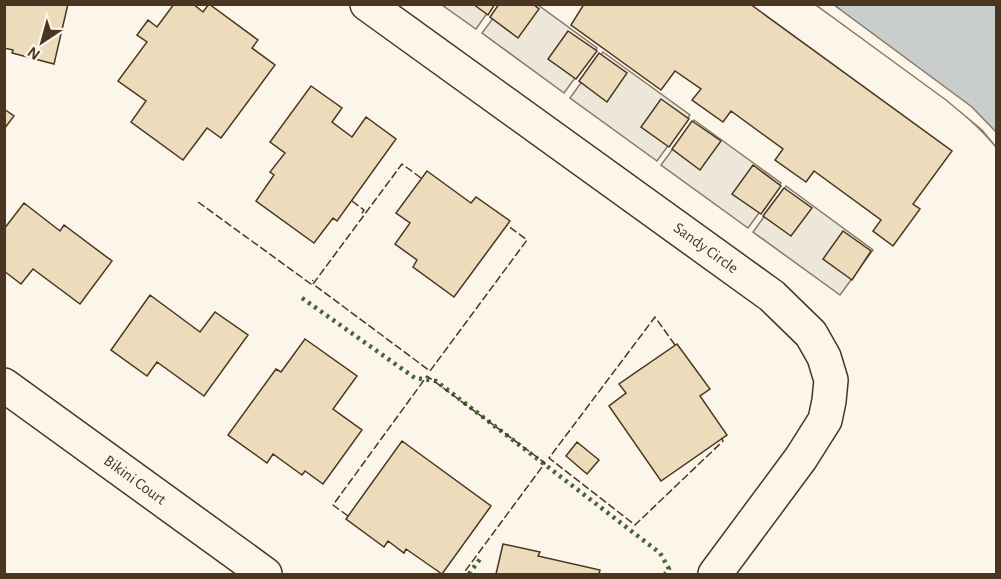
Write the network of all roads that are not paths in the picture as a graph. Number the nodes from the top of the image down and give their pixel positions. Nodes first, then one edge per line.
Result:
1 (367, 4) edge
2 (4, 385) edge
3 (265, 574) edge
4 (715, 574) edge

1 - 4 street, Sandy Circle
2 - 3 street, Bikini Court

